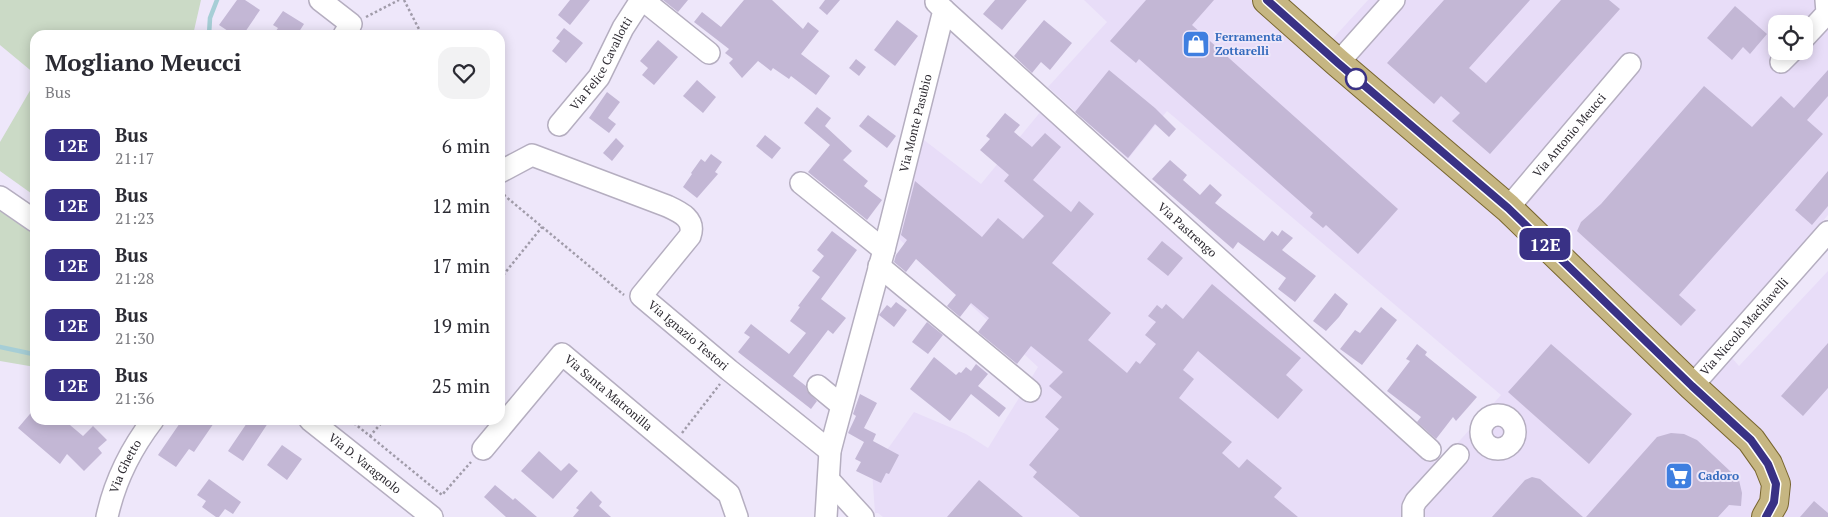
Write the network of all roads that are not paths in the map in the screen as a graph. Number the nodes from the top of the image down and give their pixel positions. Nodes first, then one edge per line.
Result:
1 (320, 0) edge
2 (642, 0) edge
3 (1267, 0) edge
4 (1394, 0) edge
5 (1826, 0) edge
6 (939, 5) edge
7 (1813, 28) edge
8 (347, 30) edge
9 (709, 54) dead end
10 (1338, 63) junction
11 (1630, 64) dead end
12 (559, 125) dead end
13 (505, 169) edge
14 (800, 183) dead end
15 (0, 197) edge
16 (1508, 208) junction
17 (30, 218) edge
18 (1828, 232) edge
19 (882, 258) junction
20 (818, 386) dead end
21 (1692, 386) junction
22 (1030, 392) dead end
23 (841, 405) junction
24 (505, 423) edge
25 (150, 425) edge
26 (316, 425) edge
27 (503, 425) edge
28 (1483, 427) junction
29 (483, 449) road end
30 (1498, 449) junction
31 (1430, 450) dead end
32 (830, 451) junction
33 (1458, 455) junction
34 (829, 480) junction
35 (426, 513) edge
36 (106, 517) edge
37 (737, 517) edge
38 (826, 517) edge
39 (863, 517) edge
40 (1412, 517) edge
41 (1766, 517) edge

1 - 8 street
2 - 9 street, Via Felice Cavallotti
2 - 12 street, Via Felice Cavallotti
3 - 10 main road
4 - 10 street
5 - 7 street
6 - 19 street, Via Monte Pasubio
6 - 31 street, Via Pastrengo
10 - 16 main road
11 - 16 street, Via Antonio Meucci
13 - 32 street, Via Ignazio Testori
14 - 19 street
15 - 17 street
16 - 21 main road
18 - 21 street, Via Niccolò Machiavelli
19 - 22 street
19 - 23 street, Via Monte Pasubio
20 - 23 street
21 - 41 main road, Via Niccolò Machiavelli
23 - 32 street, Via Monte Pasubio
24 - 37 street, Via Santa Matronilla
25 - 36 street, Via Ghetto
26 - 35 street, Via D. Varagnolo
27 - 29 street, Via Santa Matronilla
28 - 30 street
28 - 30 street
28 - 33 street
30 - 33 street
32 - 34 street, Via Monte Pasubio
33 - 40 street
34 - 38 street, Via Monte Pasubio
34 - 39 street

